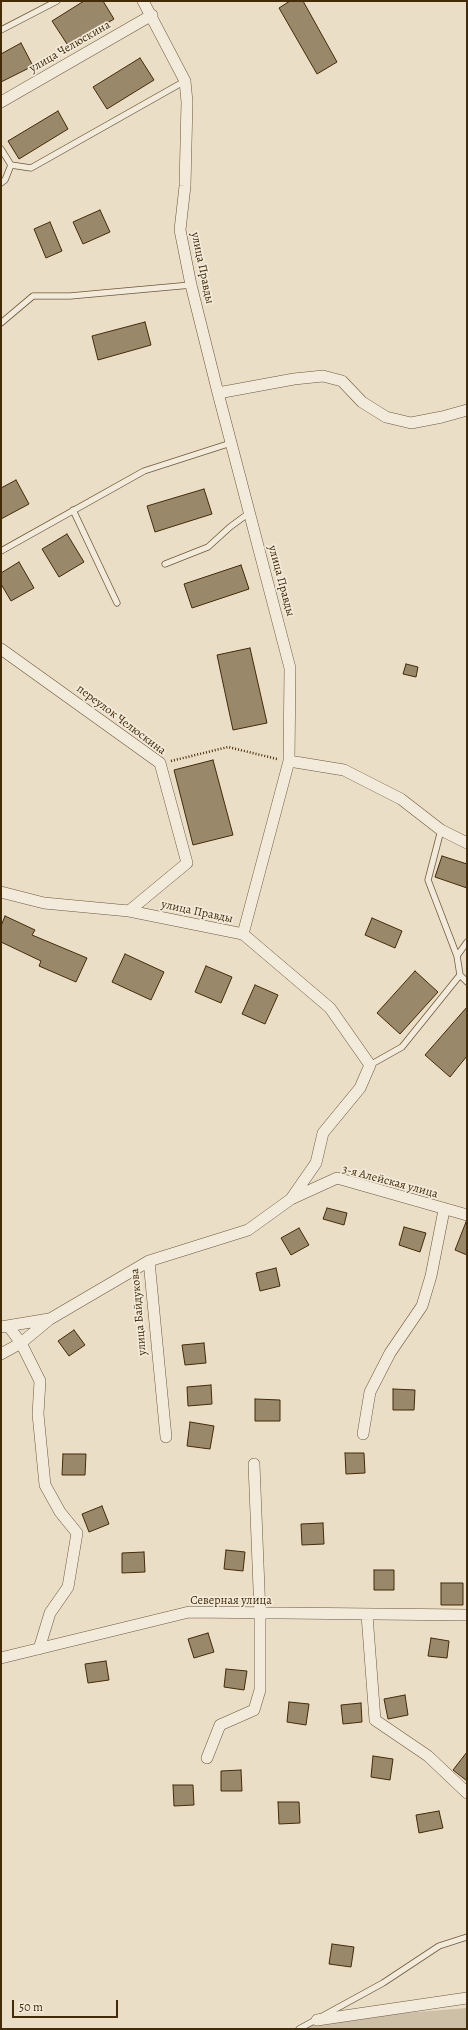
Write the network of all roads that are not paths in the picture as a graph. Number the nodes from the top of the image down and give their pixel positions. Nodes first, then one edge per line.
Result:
1 (57, 1) edge
2 (143, 1) edge
3 (152, 15) junction
4 (1, 30) edge
5 (185, 81) junction
6 (1, 102) edge
7 (1, 149) edge
8 (11, 165) junction
9 (1, 183) edge
10 (191, 285) junction
11 (1, 323) edge
12 (218, 393) junction
13 (467, 410) edge
14 (231, 443) junction
15 (73, 510) junction
16 (249, 512) junction
17 (1, 551) edge
18 (165, 564) dead end
19 (117, 603) dead end
20 (1, 649) edge
21 (289, 761) junction
22 (441, 830) junction
23 (467, 843) edge
24 (1, 892) edge
25 (129, 911) junction
26 (243, 934) junction
27 (467, 942) edge
28 (456, 956) junction
29 (460, 975) junction
30 (467, 982) edge
31 (370, 1065) junction
32 (291, 1199) junction
33 (444, 1210) junction
34 (467, 1215) edge
35 (149, 1261) junction
36 (50, 1319) junction
37 (5, 1327) edge
38 (21, 1343) junction
39 (1, 1354) edge
40 (363, 1434) dead end
41 (166, 1437) dead end
42 (254, 1464) dead end
43 (260, 1614) junction
44 (367, 1615) junction
45 (467, 1615) edge
46 (39, 1649) junction
47 (1, 1658) edge
48 (208, 1758) dead end
49 (467, 1793) edge
50 (467, 1937) edge
51 (467, 1998) edge
52 (317, 2020) junction
53 (299, 2029) edge

1 - 4 lane
2 - 3 street, улица Правды
3 - 5 street, улица Правды
3 - 6 street, улица Челюскина
5 - 8 lane
5 - 10 street, улица Правды
7 - 8 lane
8 - 9 lane
10 - 11 lane
10 - 12 street, улица Правды
12 - 13 street
12 - 14 street, улица Правды
14 - 15 lane
14 - 16 street, улица Правды
15 - 17 lane
15 - 19 lane
16 - 18 lane
16 - 21 street, улица Правды
20 - 25 street, переулок Челюскина
21 - 22 street
21 - 26 street, улица Правды
22 - 23 street
22 - 28 lane
24 - 25 street, улица Правды
25 - 26 street, улица Правды
26 - 31 street
27 - 28 lane
28 - 29 lane
29 - 30 lane
29 - 31 lane
31 - 32 street
32 - 33 street, 3-я Алейская улица
32 - 35 street
33 - 34 street, 3-я Алейская улица
33 - 40 street
35 - 36 street, улица Байдукова
35 - 41 street, улица Байдукова
36 - 37 street
36 - 38 street, улица Байдукова
37 - 38 street
38 - 39 street, улица Байдукова
38 - 46 street
42 - 43 street
43 - 44 street, Северная улица
43 - 46 street, Северная улица
43 - 48 street
44 - 45 street, Северная улица
44 - 49 street
46 - 47 street, Северная улица
50 - 52 lane
51 - 52 street
52 - 53 lane

